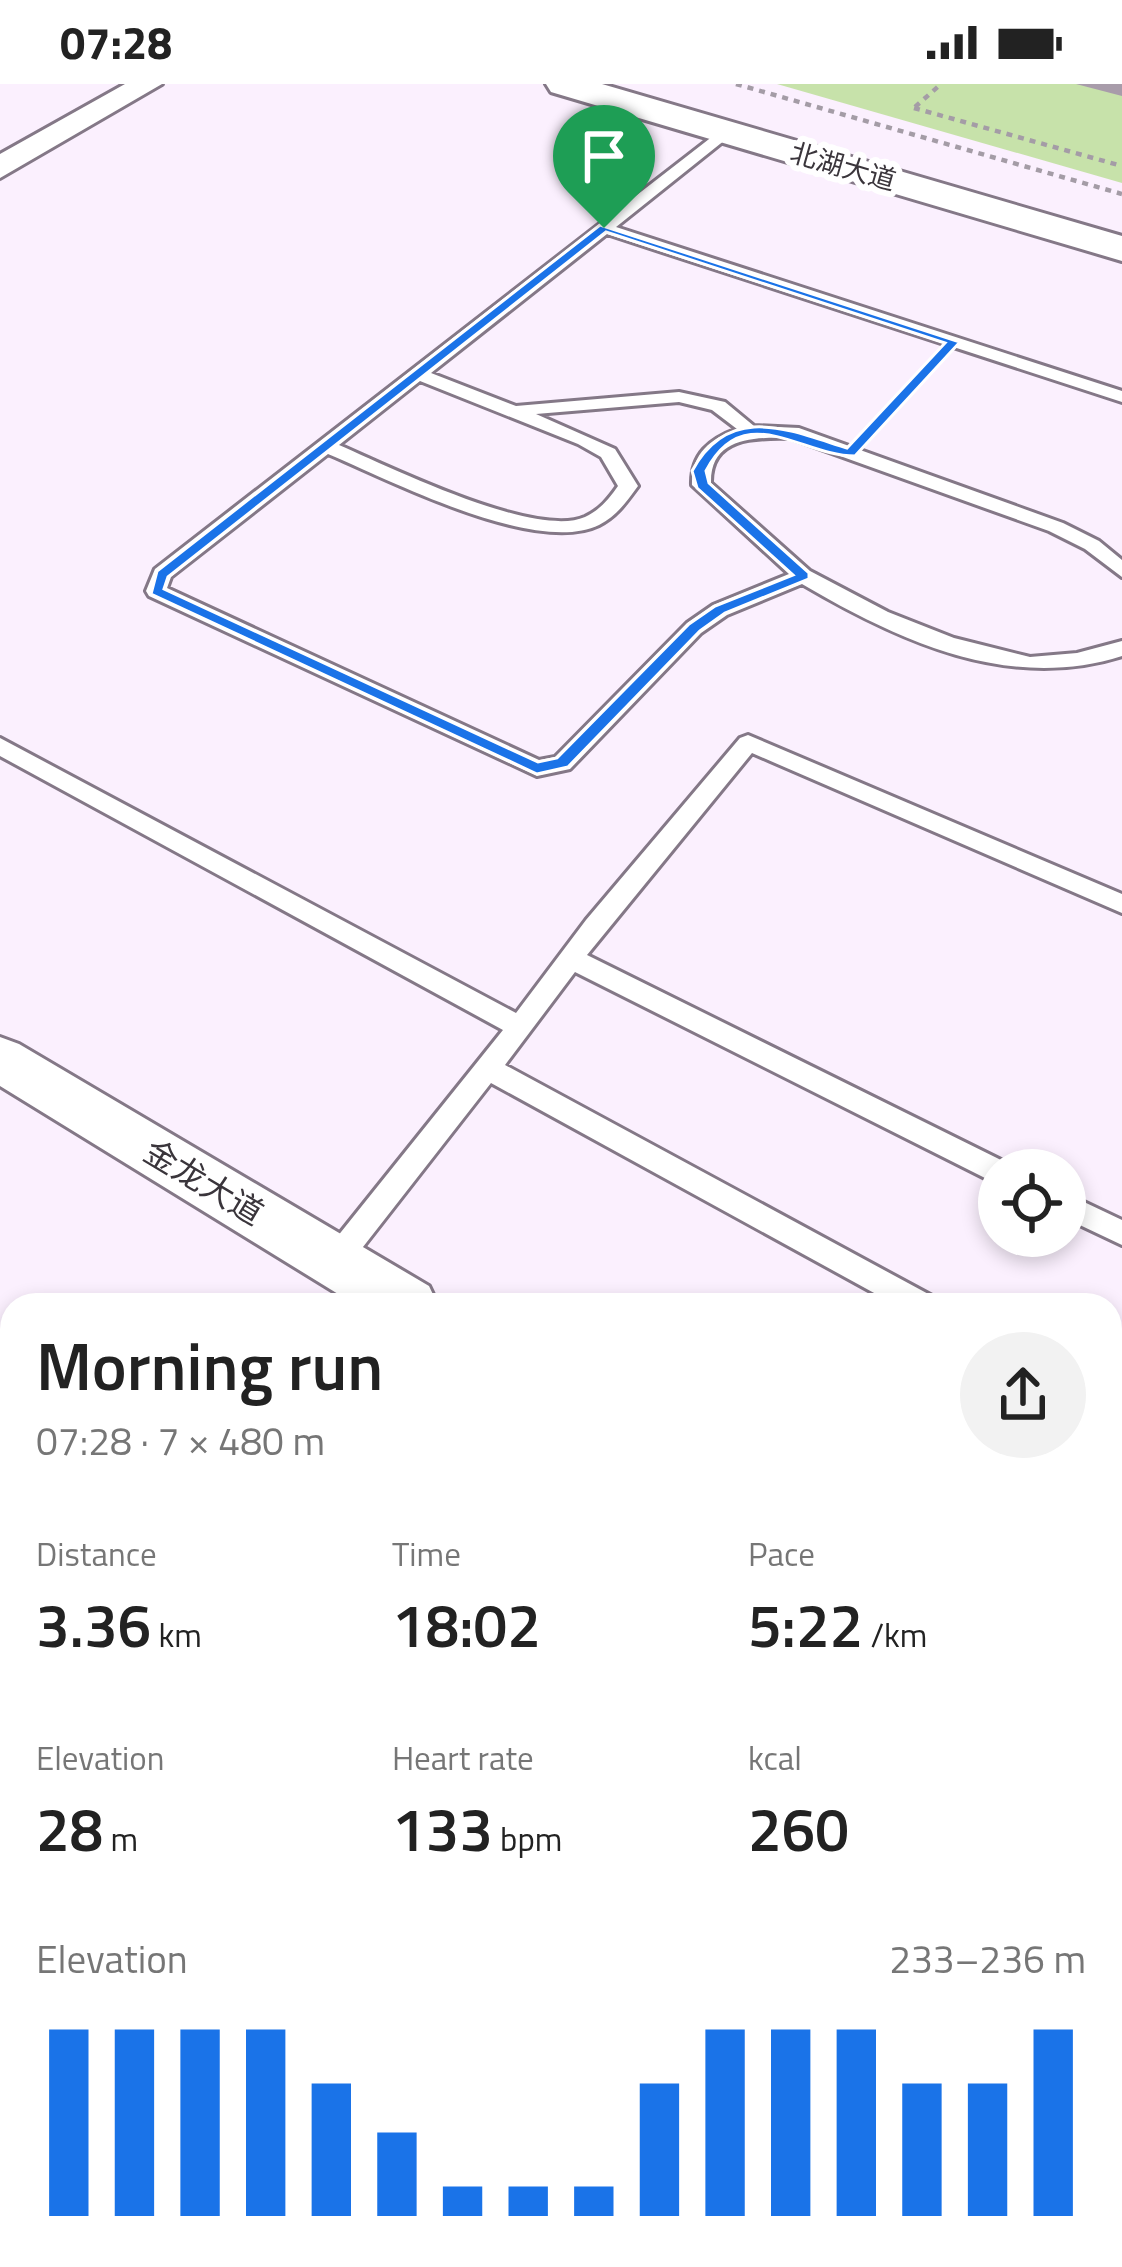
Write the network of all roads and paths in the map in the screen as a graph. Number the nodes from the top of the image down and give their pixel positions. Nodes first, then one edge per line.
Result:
1 (147, 84) edge
2 (564, 84) edge
3 (634, 84) edge
4 (736, 84) edge
5 (941, 84) edge
6 (727, 132) junction
7 (1122, 166) edge
8 (0, 168) edge
9 (1122, 194) edge
10 (1122, 227) edge
11 (604, 228) junction
12 (1122, 249) edge
13 (954, 342) junction
14 (418, 374) junction
15 (1122, 397) edge
16 (513, 411) junction
17 (748, 431) junction
18 (326, 446) junction
19 (850, 453) junction
20 (1122, 571) edge
21 (803, 576) junction
22 (1122, 648) edge
23 (0, 746) edge
24 (1122, 904) edge
25 (570, 958) junction
26 (520, 1027) junction
27 (0, 1059) edge
28 (489, 1069) junction
29 (978, 1162) edge
30 (1086, 1215) edge
31 (1122, 1233) edge
32 (335, 1261) junction
33 (388, 1293) edge
34 (900, 1293) edge

1 - 8 street
2 - 6 main road, 北湖大道
3 - 10 main road, 北湖大道
4 - 9 path
5 - 7 path
6 - 11 lane
6 - 12 main road, 北湖大道
11 - 13 lane
11 - 14 lane
13 - 15 lane
13 - 19 path
14 - 16 lane
14 - 18 lane
16 - 17 lane
16 - 18 lane
17 - 19 lane
17 - 21 lane
18 - 21 lane
19 - 20 lane
21 - 22 lane
23 - 26 lane
24 - 25 lane
25 - 26 lane
25 - 29 lane
26 - 28 lane
27 - 32 street, 金龙大道
28 - 32 lane
28 - 34 lane
30 - 31 lane
32 - 33 street, 金龙大道

